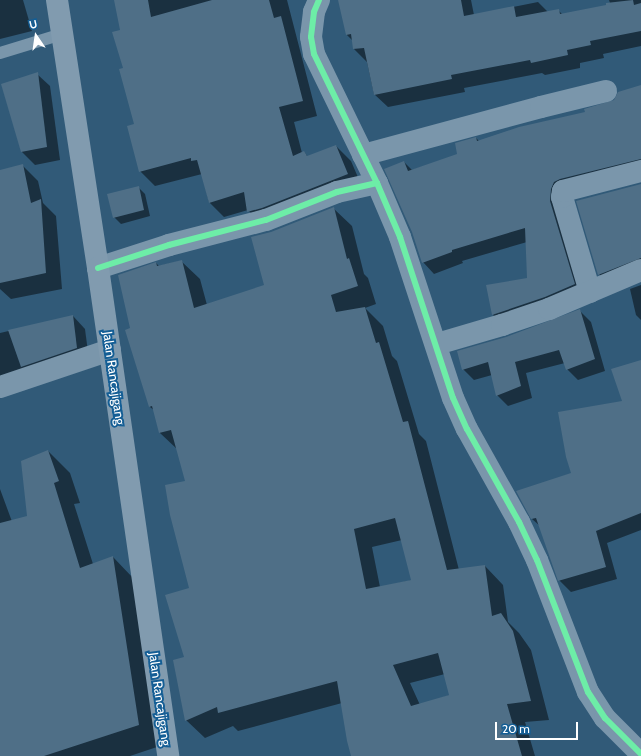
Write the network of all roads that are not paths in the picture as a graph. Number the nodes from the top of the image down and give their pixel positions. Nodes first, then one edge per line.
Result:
1 (57, 0) edge
2 (319, 0) edge
3 (62, 34) junction
4 (0, 53) edge
5 (606, 91) dead end
6 (363, 155) junction
7 (641, 171) edge
8 (377, 183) junction
9 (98, 268) junction
10 (641, 270) edge
11 (590, 292) junction
12 (437, 344) junction
13 (110, 350) junction
14 (0, 387) edge
15 (641, 754) edge
16 (168, 756) edge

1 - 3 main road, Jalan Rancajigang
2 - 6 street
3 - 4 lane
3 - 9 main road, Jalan Rancajigang
5 - 6 street
6 - 8 street
7 - 11 street
8 - 9 street
8 - 12 street
9 - 13 main road, Jalan Rancajigang
10 - 11 street
11 - 12 street
12 - 15 street
13 - 14 street
13 - 16 main road, Jalan Rancajigang

